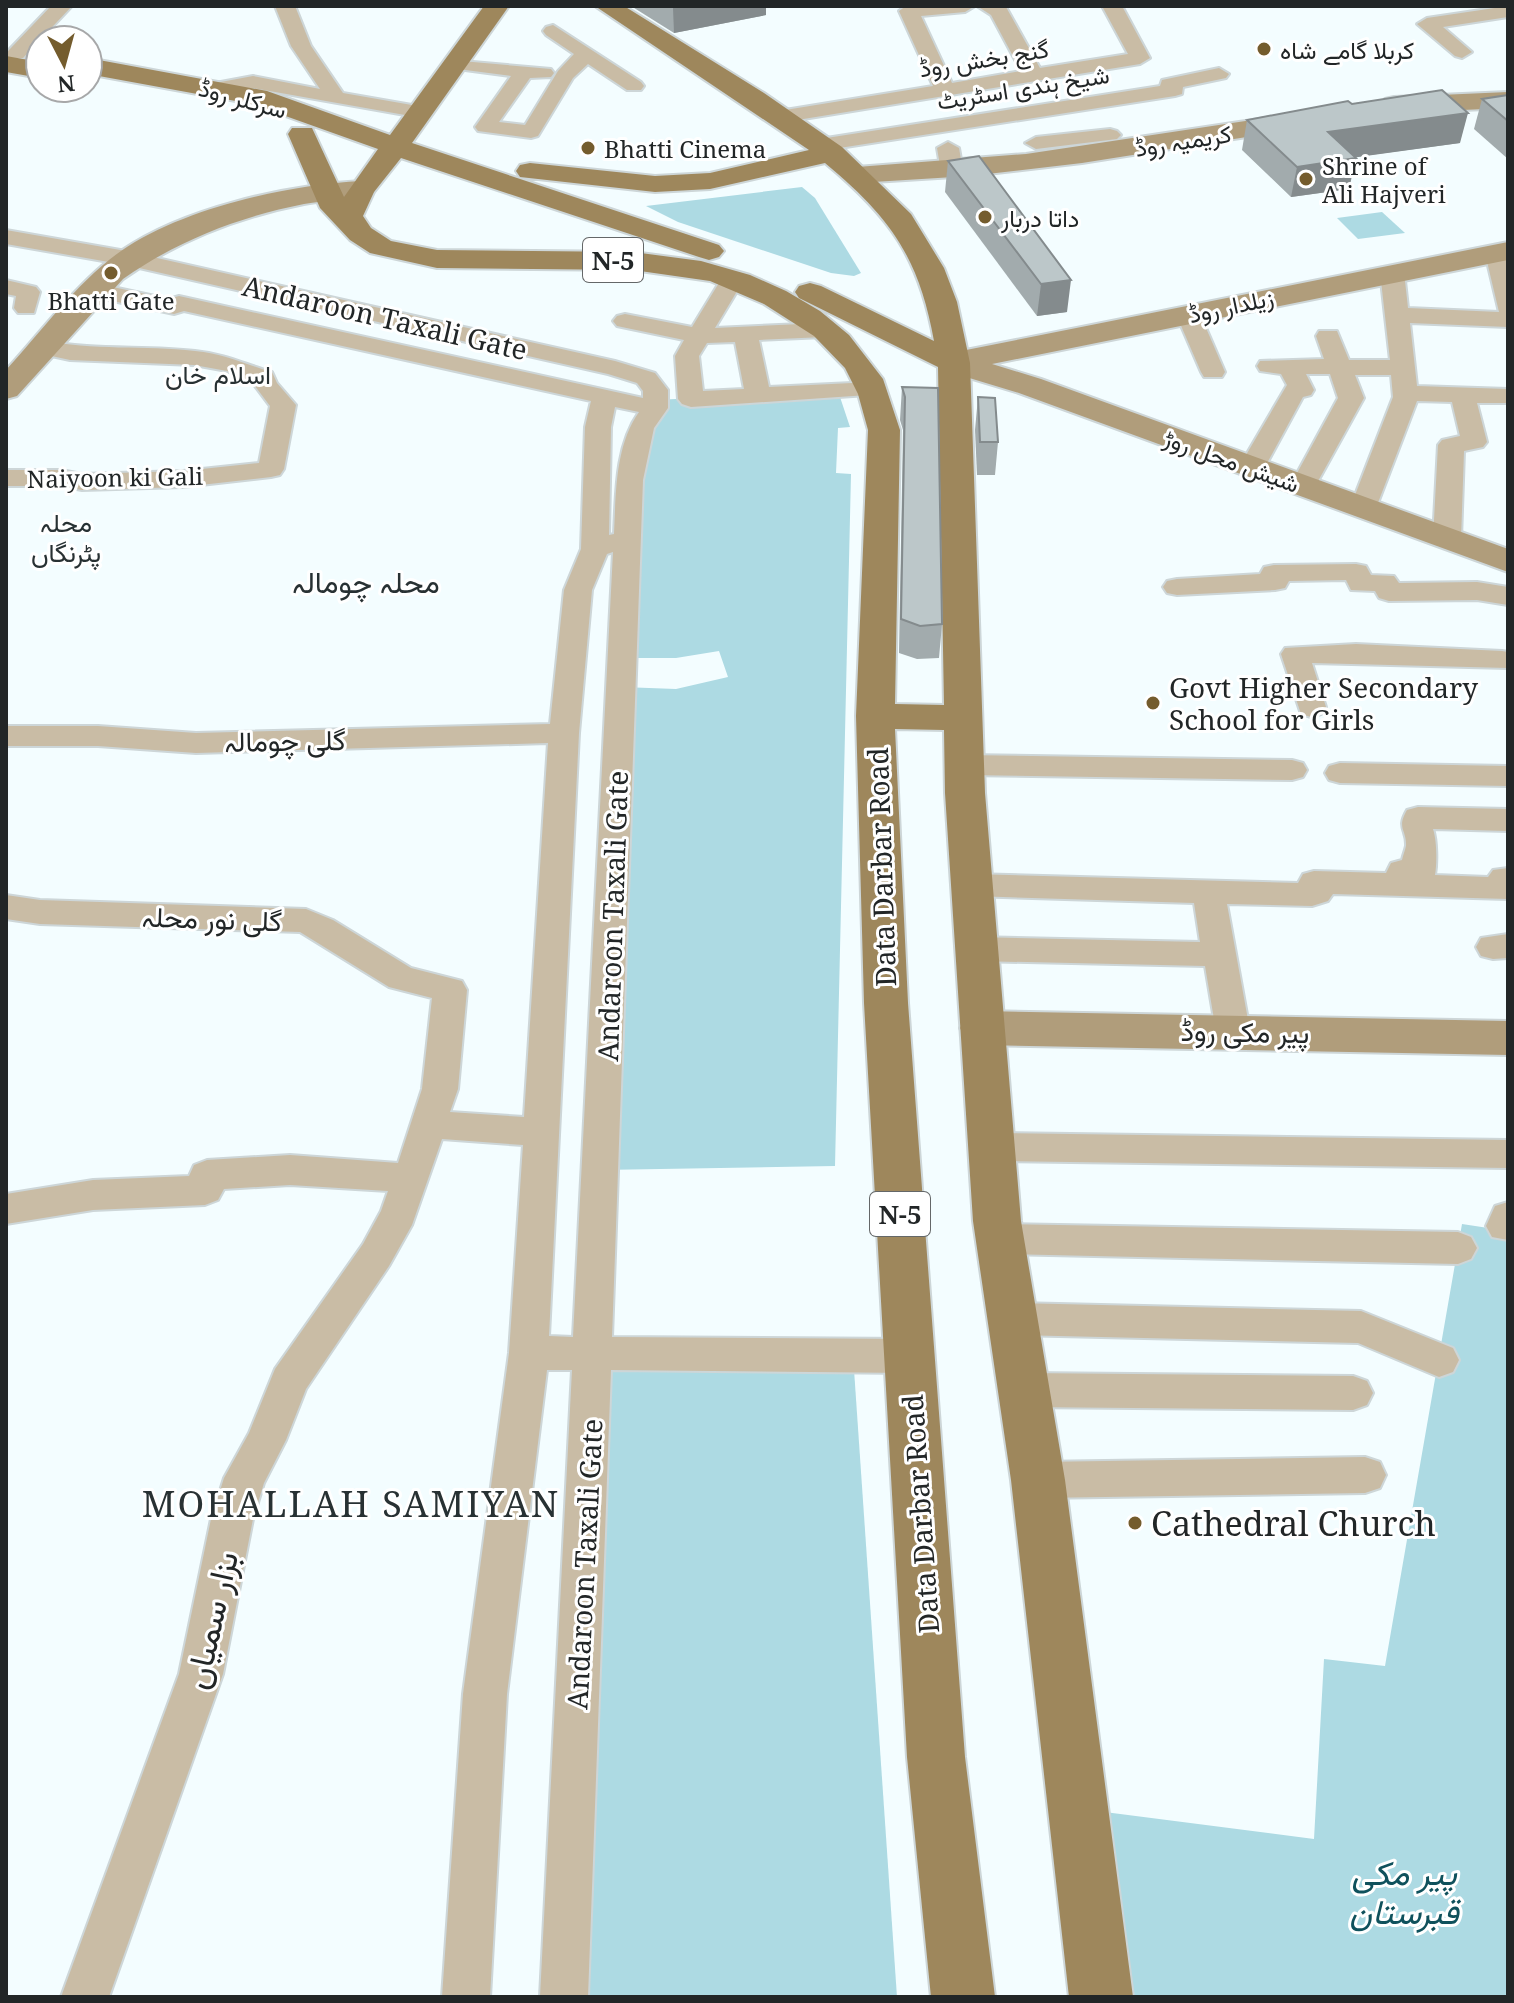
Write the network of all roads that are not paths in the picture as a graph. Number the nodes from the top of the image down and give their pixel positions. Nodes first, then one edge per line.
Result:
1 (64, 6) edge
2 (285, 6) edge
3 (497, 6) edge
4 (607, 6) edge
5 (965, 6) edge
6 (987, 6) edge
7 (1112, 6) edge
8 (1508, 11) edge
9 (553, 31) dead end
10 (1508, 31) edge
11 (586, 54) junction
12 (17, 57) edge
13 (457, 64) junction
14 (104, 69) edge
15 (525, 71) junction
16 (1219, 74) dead end
17 (565, 75) junction
18 (1034, 76) junction
19 (104, 82) edge
20 (634, 86) dead end
21 (217, 88) junction
22 (945, 90) junction
23 (336, 98) junction
24 (1508, 100) edge
25 (1081, 104) junction
26 (1362, 110) edge
27 (1332, 115) edge
28 (779, 117) junction
29 (303, 124) junction
30 (403, 135) junction
31 (1118, 142) junction
32 (1036, 143) dead end
33 (970, 145) dead end
34 (826, 149) junction
35 (903, 151) dead end
36 (950, 160) junction
37 (445, 164) junction
38 (857, 175) junction
39 (361, 190) junction
40 (327, 192) junction
41 (352, 226) junction
42 (6, 237) edge
43 (1504, 263) edge
44 (1392, 272) junction
45 (111, 274) junction
46 (733, 278) junction
47 (6, 287) edge
48 (26, 308) dead end
49 (1508, 309) edge
50 (1188, 314) junction
51 (1395, 315) junction
52 (1508, 320) edge
53 (625, 321) dead end
54 (1328, 336) dead end
55 (42, 347) junction
56 (692, 357) junction
57 (852, 359) junction
58 (954, 363) junction
59 (752, 364) junction
60 (1339, 367) junction
61 (1213, 372) dead end
62 (1404, 381) junction
63 (6, 389) edge
64 (1462, 393) junction
65 (1508, 396) edge
66 (605, 397) junction
67 (655, 408) junction
68 (1252, 467) junction
69 (6, 478) edge
70 (1303, 486) junction
71 (1363, 508) junction
72 (1447, 539) junction
73 (611, 543) junction
74 (1508, 561) edge
75 (1177, 587) dead end
76 (1508, 596) edge
77 (1506, 666) edge
78 (1311, 707) dead end
79 (875, 716) junction
80 (963, 718) junction
81 (564, 733) junction
82 (6, 736) edge
83 (964, 765) junction
84 (1292, 770) dead end
85 (1340, 773) dead end
86 (1508, 776) edge
87 (1508, 820) edge
88 (1504, 878) dead end
89 (972, 885) junction
90 (1405, 885) junction
91 (1208, 891) junction
92 (6, 907) edge
93 (976, 949) junction
94 (1219, 954) junction
95 (450, 990) joint
96 (982, 1028) junction
97 (1233, 1031) junction
98 (1508, 1038) edge
99 (428, 1124) junction
100 (543, 1132) junction
101 (991, 1147) junction
102 (1508, 1154) edge
103 (409, 1178) junction
104 (6, 1209) edge
105 (1000, 1239) junction
106 (1458, 1248) dead end
107 (1013, 1319) junction
108 (529, 1353) junction
109 (593, 1353) junction
110 (910, 1356) junction
111 (1439, 1360) dead end
112 (1023, 1390) junction
113 (1353, 1393) dead end
114 (1365, 1475) dead end
115 (1038, 1480) junction
116 (85, 1997) edge
117 (466, 1997) edge
118 (564, 1997) edge
119 (963, 1997) edge
120 (1101, 1997) edge

1 - 12 street
2 - 23 street
3 - 13 main road
4 - 28 main road
5 - 22 street
6 - 18 street
7 - 18 street, گنج بخش روڈ
8 - 10 street
9 - 11 street
11 - 17 street
11 - 20 street
13 - 15 street
13 - 30 main road
14 - 21 main road, سرکلر روڈ
15 - 17 street
15 - 17 street
16 - 25 street, شیخ ہندی اسٹریٹ
18 - 22 street, گنج بخش روڈ
19 - 29 main road, سرکلر روڈ
21 - 23 street
21 - 29 main road, سرکلر روڈ
22 - 28 street, گنج بخش روڈ
23 - 30 street
24 - 26 street
25 - 31 street
25 - 34 street, شیخ ہندی اسٹریٹ
27 - 31 street, کریمیہ روڈ
28 - 34 main road
29 - 30 main road
29 - 30 main road, سرکلر روڈ
29 - 40 main road
30 - 37 main road
30 - 39 main road
31 - 32 street
31 - 36 street, کریمیہ روڈ
33 - 36 street
34 - 37 main road
34 - 38 main road
35 - 36 street
36 - 38 street, کریمیہ روڈ
37 - 58 main road
38 - 58 main road
39 - 40 street
39 - 41 main road
40 - 41 main road
40 - 45 street
41 - 46 main road, N-5
42 - 45 street
43 - 44 street, زیلدار روڈ
43 - 49 street
44 - 50 street, زیلدار روڈ
44 - 51 street
45 - 55 street
45 - 66 street
45 - 67 street, Andaroon Taxali Gate
46 - 56 street
46 - 57 main road, N-5
47 - 48 street
50 - 58 street, زیلدار روڈ
50 - 61 street
51 - 52 street
51 - 62 street
53 - 56 street
54 - 60 street
55 - 63 street
55 - 69 street, Naiyoon ki Gali
56 - 59 street
56 - 59 street
57 - 59 street
57 - 59 street
57 - 79 main road, Data Darbar Road / N-5
58 - 68 street, شیش محل روڑ
58 - 80 main road
60 - 62 street
60 - 68 street
60 - 70 street
62 - 64 street
62 - 71 street
64 - 65 street
64 - 72 street
66 - 67 street
66 - 73 street
67 - 73 street, Andaroon Taxali Gate
68 - 70 street, شیش محل روڑ
70 - 71 street, شیش محل روڑ
71 - 72 street, شیش محل روڑ
72 - 74 street, شیش محل روڑ
73 - 81 street
73 - 109 street, Andaroon Taxali Gate
75 - 76 street
77 - 78 street
79 - 80 main road
79 - 110 main road, Data Darbar Road / N-5
80 - 83 main road
81 - 82 street, گلی چومالہ
81 - 100 street
83 - 84 street
83 - 89 main road
85 - 86 street
87 - 90 street
88 - 90 street
89 - 91 street
89 - 93 main road
90 - 91 street
91 - 94 street
92 - 95 street, گلی نور محلہ
93 - 94 street
93 - 96 main road
94 - 97 street
95 - 99 street, بزار سمیاں
96 - 97 street, پیر مکی روڈ
96 - 101 main road
97 - 98 street, پیر مکی روڈ
99 - 100 street
99 - 103 street, بزار سمیاں
100 - 108 street
101 - 102 street
101 - 105 main road
103 - 104 street
103 - 116 street, بزار سمیاں
105 - 106 street
105 - 107 main road
107 - 111 street
107 - 112 main road
108 - 109 street
108 - 117 street
109 - 110 street
109 - 118 street, Andaroon Taxali Gate
110 - 119 main road, Data Darbar Road / N-5
112 - 113 street
112 - 115 main road
114 - 115 street
115 - 120 main road

